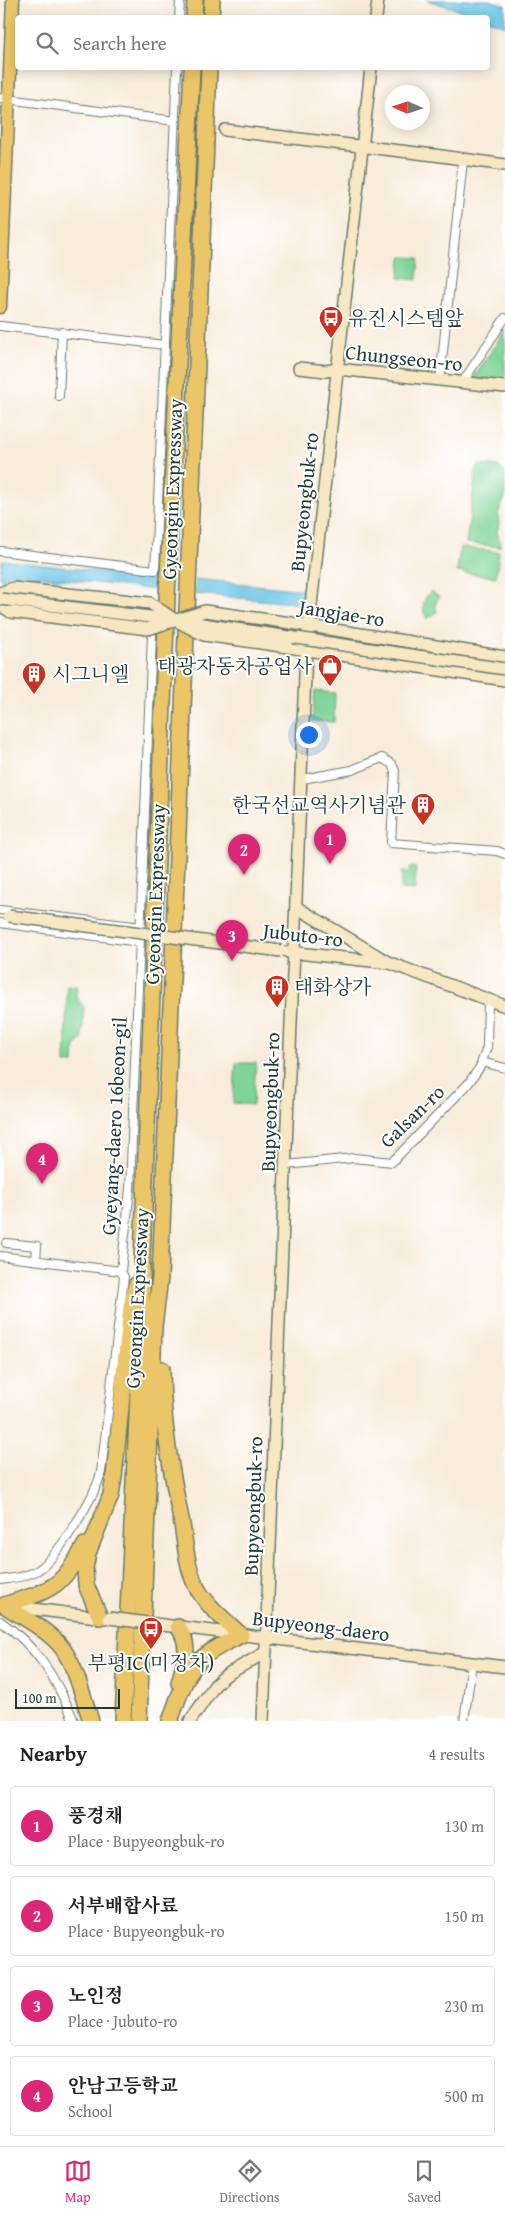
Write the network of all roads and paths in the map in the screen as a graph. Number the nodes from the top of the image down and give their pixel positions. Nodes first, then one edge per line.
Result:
1 (13, 0) edge
2 (180, 0) edge
3 (195, 0) edge
4 (212, 0) edge
5 (378, 0) edge
6 (179, 15) edge
7 (194, 15) edge
8 (211, 15) edge
9 (376, 15) edge
10 (14, 35) edge
11 (177, 70) edge
12 (192, 70) edge
13 (209, 70) edge
14 (371, 70) edge
15 (4, 99) edge
16 (175, 121) junction
17 (225, 130) dead end
18 (362, 146) junction
19 (3, 150) edge
20 (463, 160) junction
21 (505, 165) edge
22 (3, 177) edge
23 (0, 307) edge
24 (505, 318) edge
25 (0, 326) edge
26 (62, 332) junction
27 (165, 344) junction
28 (300, 368) dead end
29 (338, 369) junction
30 (440, 380) junction
31 (462, 383) junction
32 (505, 387) edge
33 (58, 396) dead end
34 (0, 551) edge
35 (162, 573) junction
36 (0, 599) edge
37 (175, 620) junction
38 (152, 624) junction
39 (308, 627) junction
40 (306, 650) junction
41 (505, 657) edge
42 (505, 669) edge
43 (505, 680) edge
44 (302, 779) junction
45 (505, 854) edge
46 (296, 906) junction
47 (2, 916) edge
48 (126, 925) junction
49 (142, 927) junction
50 (125, 940) junction
51 (139, 942) junction
52 (295, 953) junction
53 (390, 963) junction
54 (488, 1000) junction
55 (505, 1006) edge
56 (482, 1062) junction
57 (505, 1068) edge
58 (286, 1165) junction
59 (6, 1243) dead end
60 (0, 1256) edge
61 (142, 1259) junction
62 (36, 1260) junction
63 (121, 1271) junction
64 (160, 1277) junction
65 (102, 1519) junction
66 (0, 1580) edge
67 (2, 1605) edge
68 (104, 1618) junction
69 (0, 1621) edge
70 (170, 1626) junction
71 (241, 1635) junction
72 (266, 1638) junction
73 (266, 1652) junction
74 (472, 1663) junction
75 (505, 1667) edge
76 (74, 1721) edge
77 (91, 1721) edge
78 (123, 1721) edge
79 (138, 1721) edge
80 (170, 1721) edge
81 (190, 1721) edge
82 (263, 1721) edge
83 (464, 1721) edge

1 - 10 main road
2 - 6 street
3 - 7 highway
4 - 8 highway
5 - 9 main road
10 - 15 main road
11 - 16 street
12 - 35 highway, Gyeongin Expressway
13 - 64 highway, Gyeongin Expressway
14 - 18 main road, Bupyeongbuk-ro
15 - 16 street
15 - 19 main road
16 - 27 street
17 - 18 main road
18 - 20 main road
18 - 29 main road, Bupyeongbuk-ro
19 - 22 main road
20 - 21 main road
20 - 30 street
22 - 23 main road
24 - 31 street
25 - 26 street
26 - 27 street
26 - 33 street
27 - 35 street
28 - 29 main road, Chungseon-ro
29 - 30 main road, Chungseon-ro
29 - 39 main road, Bupyeongbuk-ro
30 - 31 main road, Chungseon-ro
31 - 32 main road, Chungseon-ro
34 - 35 street
35 - 61 highway, Gyeongin Expressway
36 - 37 main road, Jangjae-ro, bridge
36 - 37 main road, Jangjae-ro, bridge
36 - 37 main road, Jangjae-ro, bridge
36 - 38 street
36 - 38 street
37 - 39 main road, Jangjae-ro, bridge
37 - 40 main road, Jangjae-ro, bridge
37 - 42 main road, Jangjae-ro, bridge
38 - 49 street, Gyeyang-daero 16beon-gil
39 - 40 main road, Bupyeongbuk-ro
39 - 41 main road, Jangjae-ro
40 - 43 main road, Jangjae-ro
40 - 44 main road, Bupyeongbuk-ro
44 - 45 street
44 - 46 main road, Bupyeongbuk-ro
46 - 52 main road, Bupyeongbuk-ro
46 - 53 main road
47 - 48 street
47 - 50 street
47 - 52 main road, Jubuto-ro, bridge
48 - 49 street
48 - 50 street
49 - 51 street, Gyeyang-daero 16beon-gil
50 - 51 street
51 - 63 street, Gyeyang-daero 16beon-gil
52 - 53 main road, Jubuto-ro
52 - 58 main road, Bupyeongbuk-ro
53 - 54 main road, Jubuto-ro
54 - 55 main road, Jubuto-ro
54 - 56 street, Galsan-ro
56 - 57 street
56 - 58 street, Galsan-ro
58 - 72 main road, Bupyeongbuk-ro
59 - 62 street
60 - 62 street
61 - 65 highway
61 - 78 highway, Gyeongin Expressway
62 - 63 street
63 - 66 street, Gyeyang-daero 16beon-gil
64 - 71 highway
64 - 79 highway, Gyeongin Expressway
65 - 67 highway
65 - 68 highway
67 - 68 main road, Bupyeong-daero
67 - 77 highway
68 - 70 main road, Bupyeong-daero, bridge
69 - 76 street
70 - 71 main road, Bupyeong-daero
70 - 80 highway
71 - 72 main road, Bupyeong-daero
71 - 80 highway
72 - 73 main road, Bupyeongbuk-ro
72 - 74 main road, Bupyeong-daero
73 - 81 main road
73 - 82 main road, Bupyeongbuk-ro
74 - 75 main road, Bupyeong-daero
74 - 83 street

